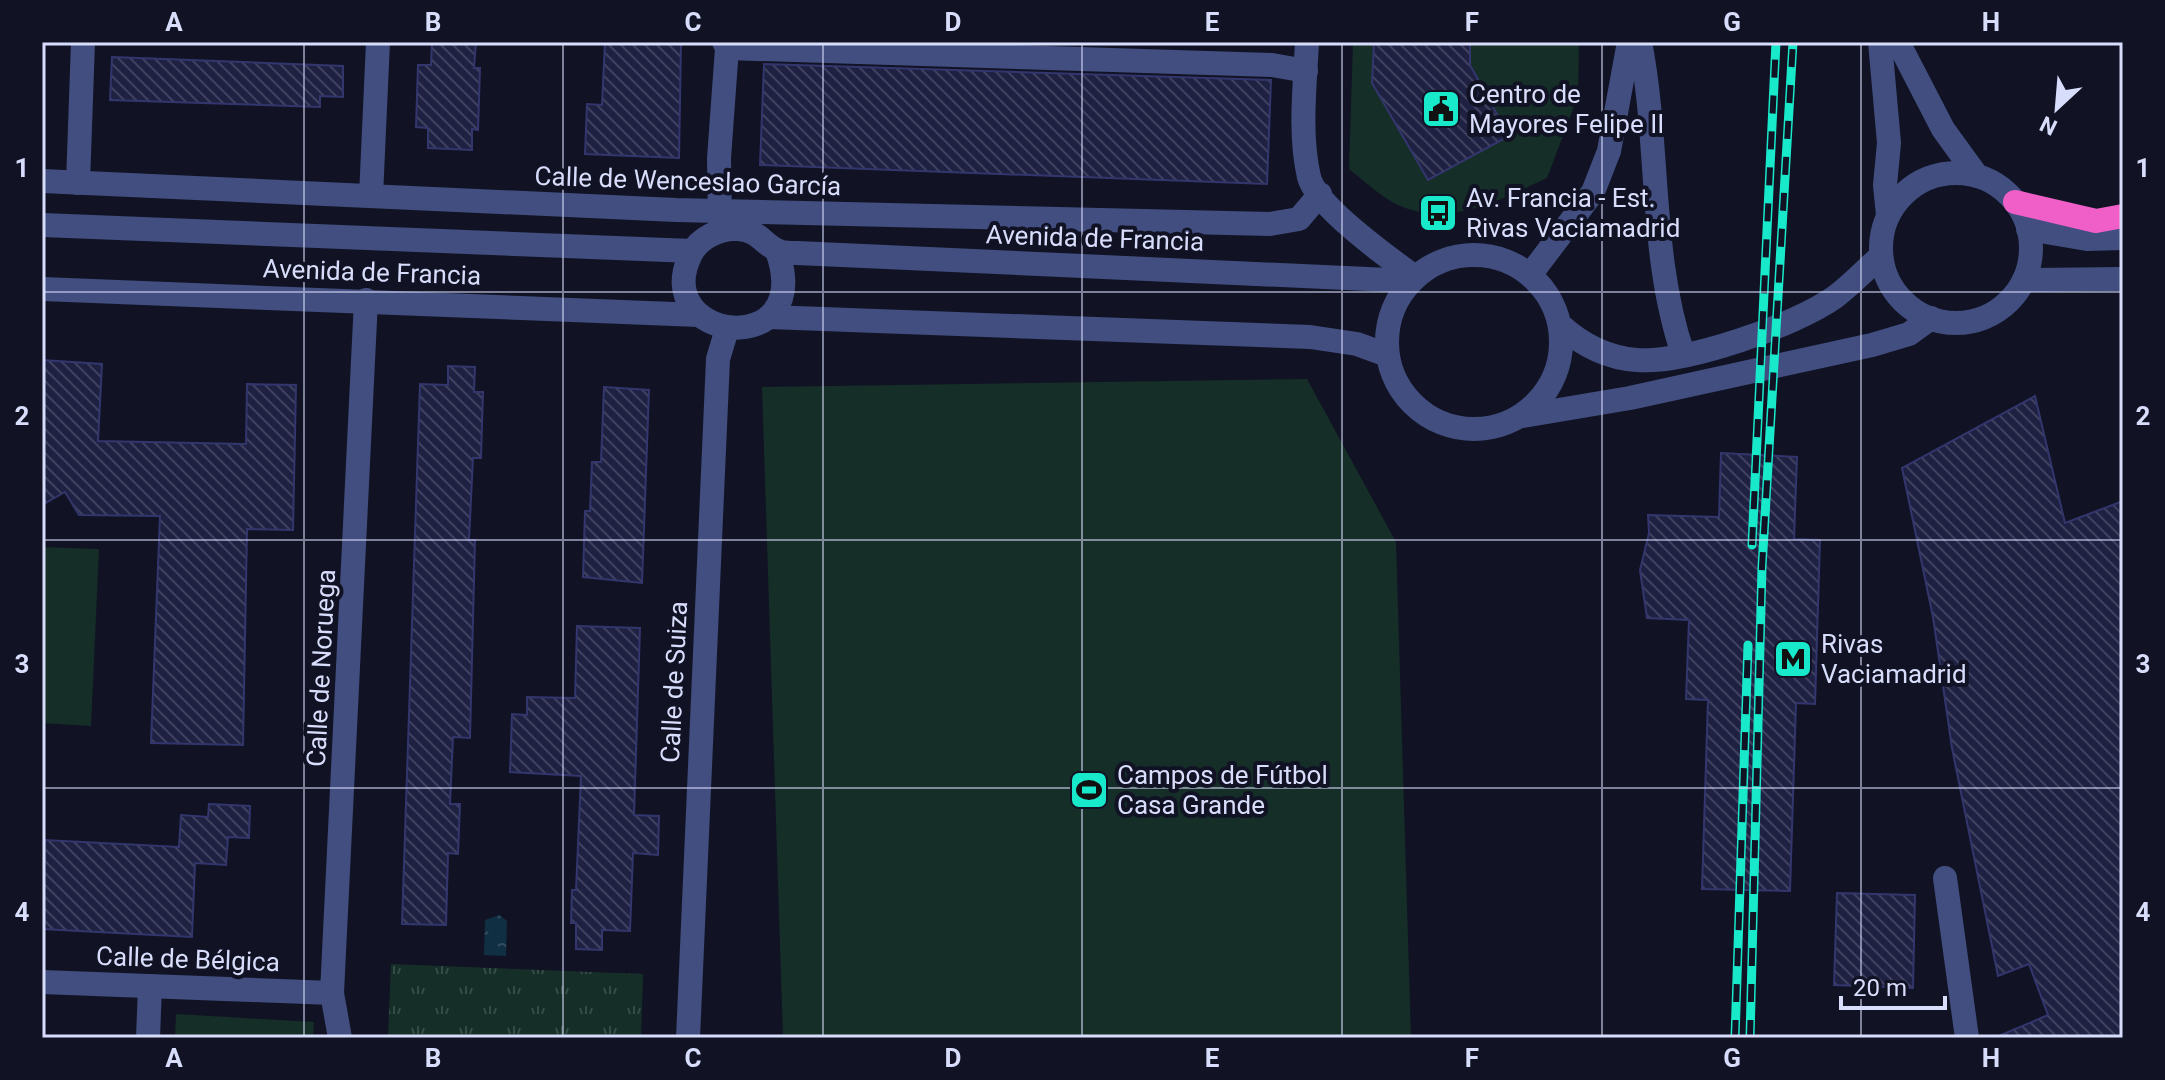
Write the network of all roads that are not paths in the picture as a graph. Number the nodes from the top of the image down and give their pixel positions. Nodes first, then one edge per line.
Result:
1 (83, 42) edge
2 (378, 42) edge
3 (1307, 42) edge
4 (1629, 42) edge
5 (1640, 42) edge
6 (1880, 42) edge
7 (1898, 42) edge
8 (725, 45) edge
9 (1023, 49) edge
10 (1306, 71) junction
11 (1977, 176) junction
12 (42, 181) edge
13 (78, 183) junction
14 (1320, 194) junction
15 (371, 196) junction
16 (2015, 202) junction
17 (1888, 215) junction
18 (2123, 216) edge
19 (719, 220) junction
20 (42, 225) edge
21 (2028, 229) junction
22 (2123, 238) edge
23 (692, 251) junction
24 (777, 251) junction
25 (1881, 256) junction
26 (1530, 275) junction
27 (1413, 279) junction
28 (2123, 279) edge
29 (2024, 280) junction
30 (42, 289) edge
31 (366, 300) junction
32 (699, 315) junction
33 (769, 317) junction
34 (1931, 318) junction
35 (1560, 325) junction
36 (727, 329) junction
37 (1683, 354) junction
38 (1387, 355) junction
39 (1520, 417) junction
40 (1945, 878) dead end
41 (42, 982) edge
42 (150, 986) junction
43 (332, 993) junction
44 (148, 1038) edge
45 (340, 1038) edge
46 (688, 1038) edge
47 (1967, 1038) edge

1 - 13 street
2 - 15 street
3 - 10 street
4 - 26 street
5 - 37 street
6 - 17 street
7 - 11 street
8 - 9 street
8 - 19 street
9 - 10 street
10 - 14 street
11 - 16 street
11 - 17 street
12 - 13 street, Calle de Wenceslao García
13 - 15 street, Calle de Wenceslao García
14 - 19 street, Calle de Wenceslao García
14 - 27 street
15 - 19 street, Calle de Wenceslao García
16 - 18 highway
16 - 21 street
17 - 25 street
19 - 23 street
19 - 24 street, Avenida de Francia
20 - 23 street, Avenida de Francia
21 - 22 street
21 - 29 street
23 - 32 street
24 - 27 street, Avenida de Francia
24 - 33 street
25 - 34 street
25 - 37 street
26 - 27 street
26 - 35 street
27 - 38 street
28 - 29 street
29 - 34 street
30 - 31 street, Avenida de Francia
31 - 32 street, Avenida de Francia
31 - 43 street, Calle de Noruega
32 - 36 street, Avenida de Francia
33 - 36 street
33 - 38 street
34 - 39 street
35 - 37 street
35 - 39 street
36 - 46 street, Calle de Suiza
38 - 39 street
40 - 47 street
41 - 42 street, Calle de Bélgica
42 - 43 street, Calle de Bélgica
42 - 44 street
43 - 45 street, Calle de Noruega

